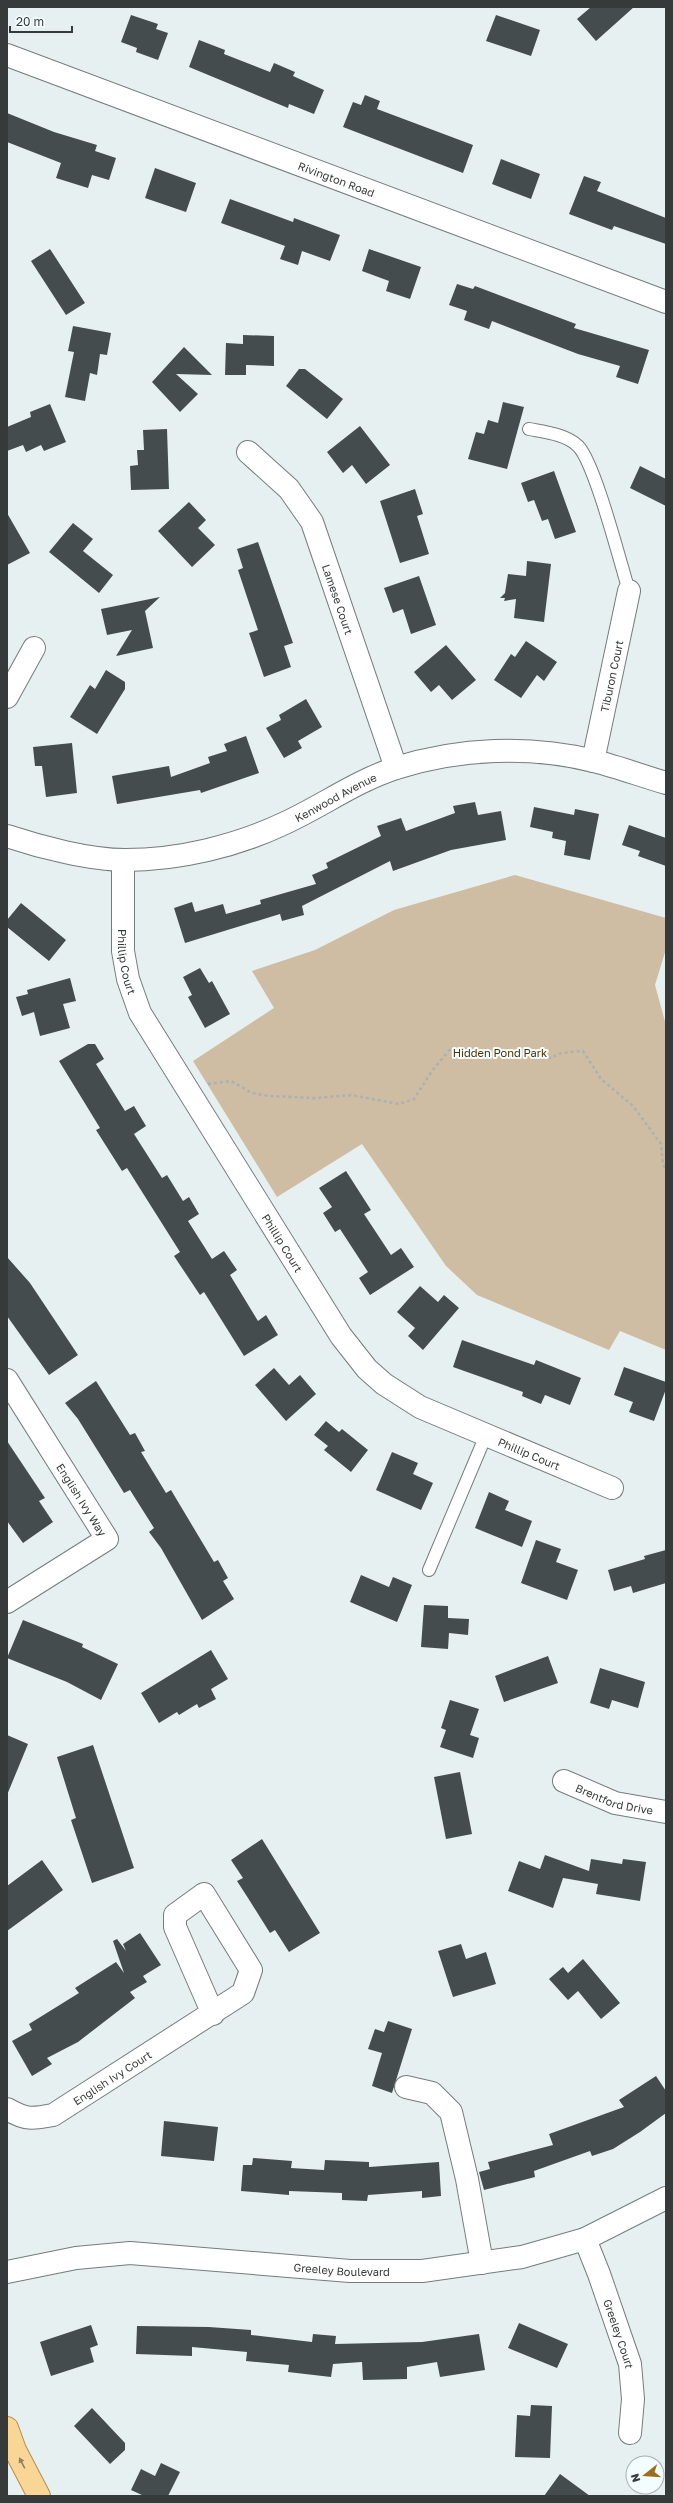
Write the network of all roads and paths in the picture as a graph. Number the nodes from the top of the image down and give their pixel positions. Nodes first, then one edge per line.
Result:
1 (7, 55) edge
2 (666, 302) edge
3 (529, 428) dead end
4 (248, 452) dead end
5 (629, 591) joint
6 (34, 648) dead end
7 (7, 697) edge
8 (593, 761) junction
9 (396, 768) junction
10 (666, 783) edge
11 (7, 836) edge
12 (123, 860) junction
13 (186, 1087) junction
14 (666, 1169) edge
15 (7, 1380) edge
16 (486, 1435) junction
17 (612, 1488) dead end
18 (429, 1570) dead end
19 (7, 1602) edge
20 (564, 1781) dead end
21 (666, 1812) edge
22 (213, 2014) junction
23 (406, 2086) dead end
24 (7, 2109) edge
25 (666, 2198) edge
26 (585, 2239) junction
27 (482, 2263) junction
28 (7, 2272) edge
29 (7, 2428) edge
30 (630, 2433) dead end
31 (39, 2496) edge

1 - 2 street, Rivington Road
3 - 5 lane
4 - 9 street, Lamese Court
5 - 8 street, Tiburon Court
6 - 7 street
8 - 9 street, Kenwood Avenue
8 - 10 street, Kenwood Avenue
9 - 12 street, Kenwood Avenue
11 - 12 street, Kenwood Avenue
12 - 13 street, Phillip Court
13 - 14 path
13 - 16 street, Phillip Court
15 - 19 street, English Ivy Way
16 - 17 street, Phillip Court
16 - 18 lane
20 - 21 street, Brentford Drive
22 - 22 street, English Ivy Court
22 - 24 street, English Ivy Court
23 - 27 street
25 - 26 street, Greeley Boulevard
26 - 27 street, Greeley Boulevard
26 - 30 street, Greeley Court
27 - 28 street, Greeley Boulevard
31 -> 29 main road

